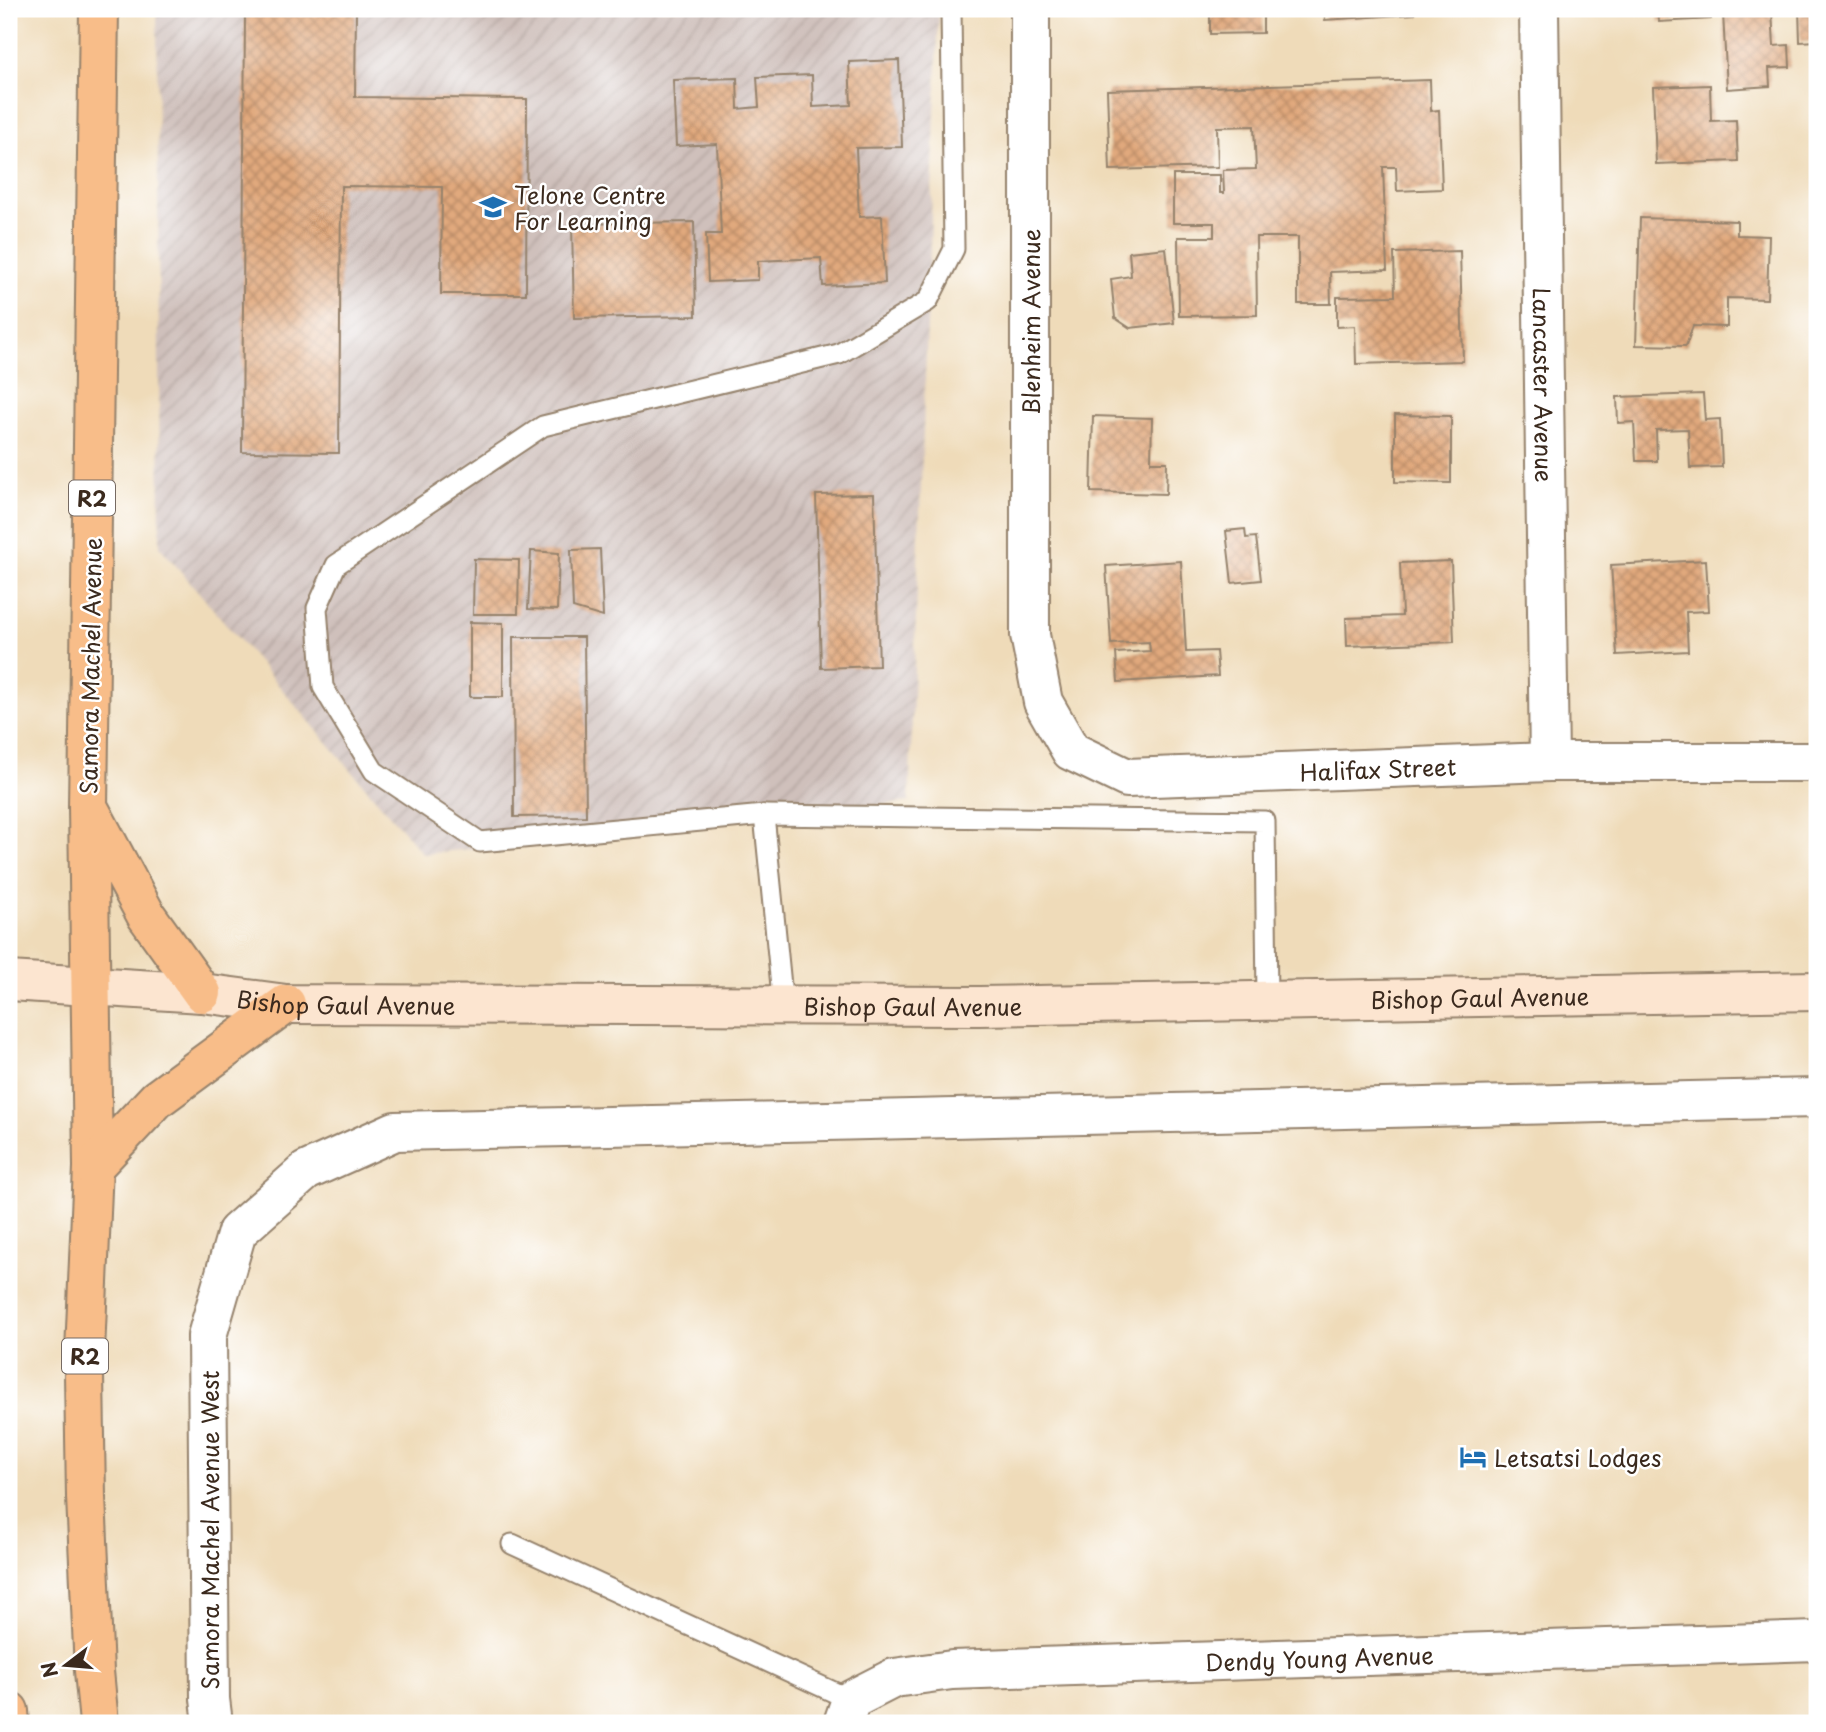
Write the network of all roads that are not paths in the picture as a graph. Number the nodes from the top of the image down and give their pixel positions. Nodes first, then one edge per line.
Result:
1 (99, 9) edge
2 (951, 9) edge
3 (1030, 9) edge
4 (1539, 9) edge
5 (1030, 635) joint
6 (1549, 762) junction
7 (1817, 762) edge
8 (88, 807) junction
9 (764, 816) junction
10 (9, 981) edge
11 (90, 988) junction
12 (1817, 991) edge
13 (202, 993) junction
14 (1267, 1000) junction
15 (286, 1004) junction
16 (783, 1006) junction
17 (1817, 1098) edge
18 (93, 1167) junction
19 (512, 1544) dead end
20 (1817, 1641) edge
21 (9, 1711) edge
22 (847, 1712) edge
23 (10, 1723) edge
24 (99, 1723) edge
25 (213, 1723) edge

1 - 8 highway, Samora Machel Avenue / R2
2 - 9 lane
3 - 5 street, Blenheim Avenue
4 - 6 street, Lancaster Avenue
5 - 6 street, Halifax Street
6 - 7 street, Halifax Street
8 - 11 highway, Samora Machel Avenue / R2
8 - 13 highway
9 - 14 lane
9 - 16 lane
10 - 11 main road, Bishop Gaul Avenue
11 - 13 main road, Bishop Gaul Avenue
11 - 18 highway, R2
12 - 14 main road, Bishop Gaul Avenue
13 - 15 main road, Bishop Gaul Avenue
14 - 16 main road, Bishop Gaul Avenue
15 - 16 main road, Bishop Gaul Avenue
15 - 18 highway
17 - 25 street, Samora Machel Avenue West
18 - 24 highway, R2
19 - 22 lane
20 - 22 street, Dendy Young Avenue
21 - 23 highway

